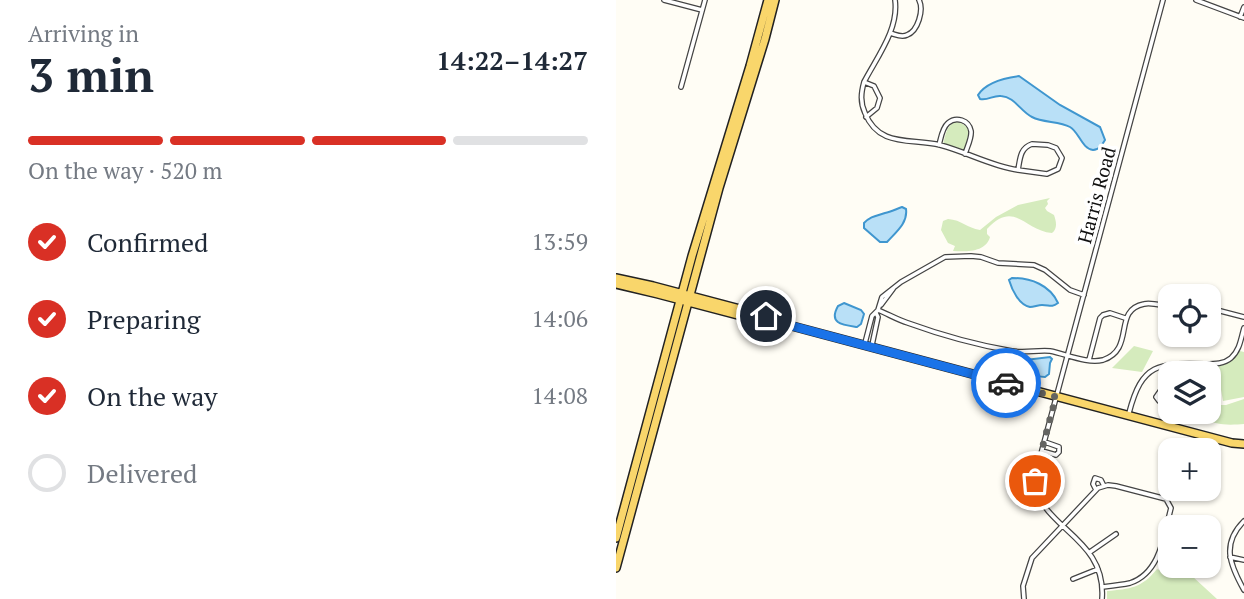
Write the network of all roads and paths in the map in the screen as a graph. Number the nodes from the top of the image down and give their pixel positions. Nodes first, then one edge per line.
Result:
1 (664, 0) edge
2 (705, 0) edge
3 (768, 0) edge
4 (775, 0) edge
5 (895, 0) edge
6 (919, 0) edge
7 (1163, 0) edge
8 (1196, 0) edge
9 (1244, 7) edge
10 (702, 10) junction
11 (1242, 18) edge
12 (890, 33) junction
13 (864, 82) junction
14 (681, 87) dead end
15 (866, 117) junction
16 (939, 145) junction
17 (965, 154) junction
18 (1018, 170) junction
19 (616, 278) edge
20 (616, 284) edge
21 (1084, 295) junction
22 (686, 298) junction
23 (1158, 305) edge
24 (878, 310) junction
25 (1221, 311) edge
26 (1244, 317) edge
27 (1126, 318) junction
28 (1244, 328) edge
29 (868, 346) junction
30 (1068, 355) junction
31 (1089, 360) junction
32 (1221, 363) edge
33 (1158, 368) edge
34 (1056, 397) junction
35 (1128, 415) junction
36 (1044, 442) junction
37 (1244, 444) edge
38 (1042, 451) junction
39 (1104, 486) junction
40 (1096, 490) junction
41 (616, 501) edge
42 (625, 503) junction
43 (1244, 521) edge
44 (1062, 525) junction
45 (1116, 534) dead end
46 (616, 538) edge
47 (1090, 552) junction
48 (618, 556) edge
49 (1230, 557) junction
50 (1244, 560) edge
51 (616, 568) edge
52 (1098, 569) junction
53 (1073, 579) dead end
54 (1102, 587) junction
55 (1244, 590) edge
56 (1024, 599) edge
57 (1102, 599) edge

1 - 10 street
2 - 10 street
3 - 22 main road
4 - 22 main road
5 - 12 street
6 - 12 street
7 - 21 street, Harris Road
8 - 11 street
9 - 11 street
10 - 14 street
12 - 13 street
13 - 15 street
13 - 15 street
15 - 16 street
16 - 17 street
16 - 17 street
17 - 18 street
18 - 18 street
19 - 22 main road
20 - 22 main road
21 - 24 street
21 - 30 street, Harris Road
22 - 29 main road
22 - 42 main road
22 - 48 main road
23 - 27 street
24 - 29 street
24 - 30 street
25 - 26 street
27 - 31 street
27 - 31 street
28 - 32 street
29 - 34 main road
30 - 31 street
30 - 34 street, Harris Road
33 - 35 street
34 - 35 main road
34 - 36 street, Harris Road
35 - 37 main road
36 - 38 street, Harris Road
36 - 38 street
38 - 44 street, Harris Road
39 - 40 street
39 - 40 street
39 - 54 street
40 - 44 street
41 - 42 street
42 - 46 main road
43 - 49 street
44 - 47 street, Harris Road
44 - 56 street
45 - 47 street
47 - 52 street
48 - 51 main road
49 - 50 street
49 - 55 street
52 - 53 street
52 - 54 street
54 - 57 street

